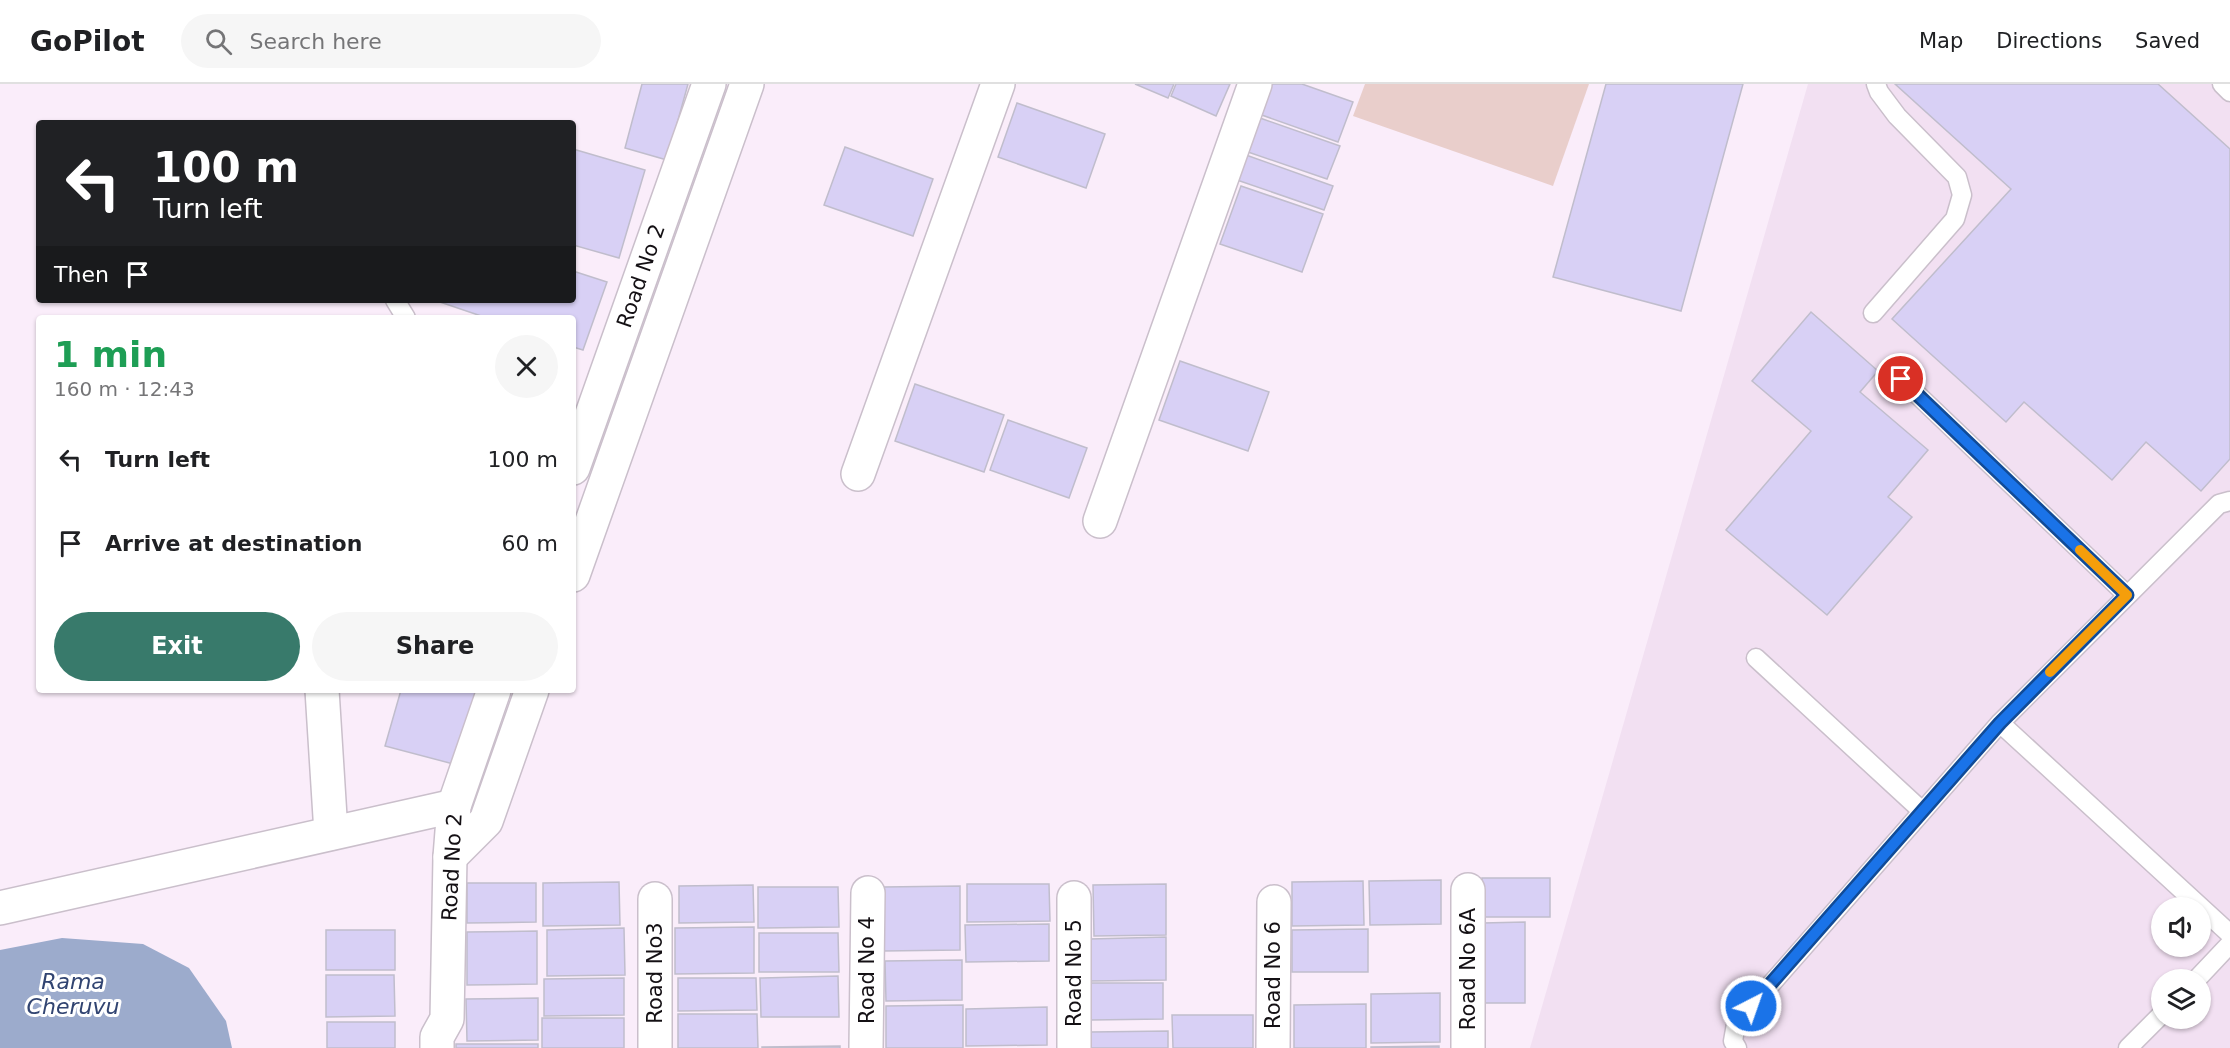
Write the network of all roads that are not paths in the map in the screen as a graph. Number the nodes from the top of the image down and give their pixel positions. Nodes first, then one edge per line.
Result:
1 (709, 84) edge
2 (747, 84) edge
3 (998, 84) edge
4 (1255, 84) edge
5 (1876, 84) edge
6 (1873, 313) dead end
7 (1901, 379) dead end
8 (579, 429) edge
9 (576, 448) edge
10 (858, 474) dead end
11 (2230, 501) edge
12 (1100, 521) dead end
13 (576, 567) edge
14 (2127, 595) junction
15 (1756, 658) dead end
16 (322, 693) edge
17 (493, 693) edge
18 (531, 693) edge
19 (2000, 723) junction
20 (454, 806) junction
21 (1923, 811) junction
22 (331, 833) junction
23 (450, 857) junction
24 (1468, 890) dead end
25 (867, 893) dead end
26 (1074, 898) dead end
27 (655, 899) dead end
28 (1274, 902) dead end
29 (0, 908) edge
30 (2230, 934) edge
31 (2230, 944) edge
32 (2206, 969) edge
33 (2151, 1025) edge
34 (446, 1038) edge
35 (655, 1048) edge
36 (866, 1048) edge
37 (1074, 1048) edge
38 (1273, 1048) edge
39 (1468, 1048) edge
40 (1737, 1048) edge
41 (2128, 1048) edge

1 - 8 street, Road No 2
2 - 13 street
3 - 10 street
4 - 12 street
5 - 6 lane
7 - 14 lane
8 - 9 street, Road No 2
11 - 14 lane
14 - 19 lane
15 - 21 lane
16 - 22 street
17 - 20 street, Road No 2
18 - 23 street
19 - 21 lane
19 - 30 lane
20 - 22 street
20 - 23 street, Road No 2
21 - 40 lane
22 - 29 street
23 - 34 street, Road No 2
24 - 39 street, Road No 6A
25 - 36 street, Road No 4
26 - 37 street, Road No 5
27 - 35 street, Road No3
28 - 38 street, Road No 6
31 - 32 lane
33 - 41 lane

